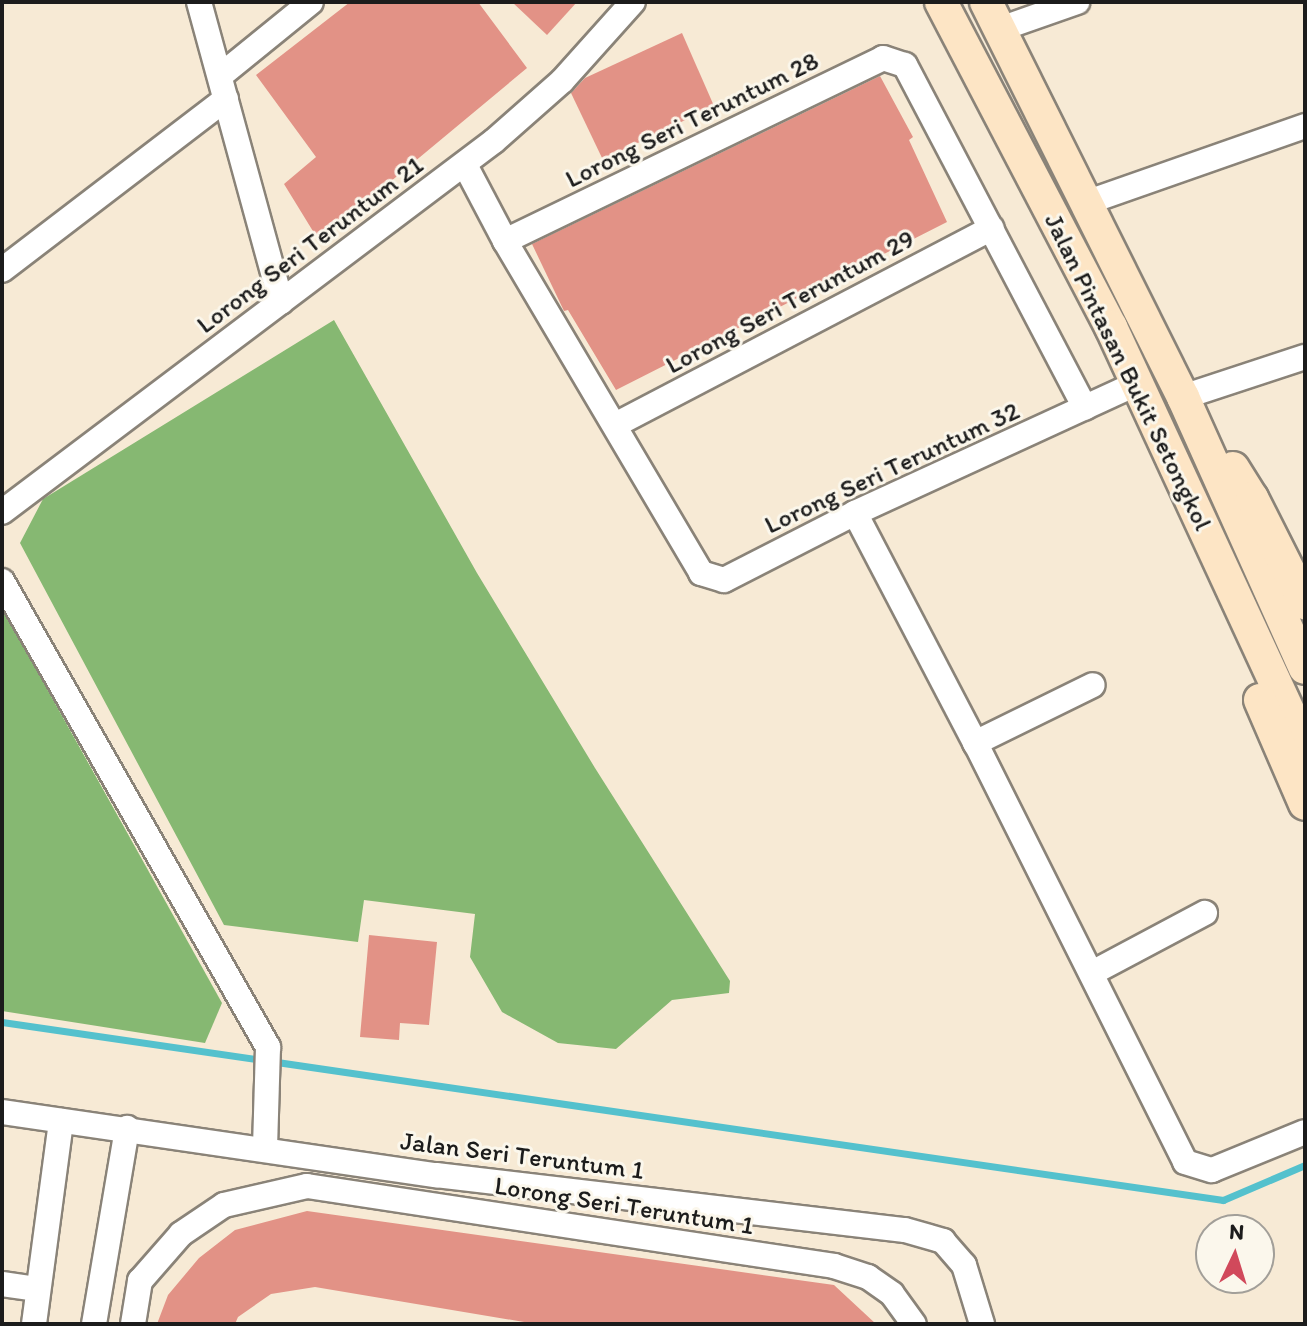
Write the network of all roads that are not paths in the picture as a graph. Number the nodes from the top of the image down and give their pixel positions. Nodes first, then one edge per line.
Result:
1 (199, 2) edge
2 (311, 2) edge
3 (633, 2) edge
4 (941, 2) edge
5 (1077, 2) edge
6 (993, 16) edge
7 (223, 87) junction
8 (1305, 126) edge
9 (465, 165) junction
10 (1088, 202) junction
11 (992, 228) junction
12 (505, 241) junction
13 (2, 270) edge
14 (281, 302) junction
15 (1111, 327) junction
16 (1305, 357) edge
17 (1124, 389) junction
18 (1183, 397) junction
19 (1085, 408) junction
20 (615, 425) junction
21 (1198, 431) junction
22 (2, 512) edge
23 (855, 513) junction
24 (2, 581) edge
25 (1305, 603) edge
26 (1305, 668) edge
27 (1093, 685) dead end
28 (975, 743) junction
29 (1305, 747) edge
30 (1305, 804) edge
31 (1205, 913) dead end
32 (1092, 973) junction
33 (2, 1112) edge
34 (61, 1121) junction
35 (127, 1128) junction
36 (1305, 1132) edge
37 (265, 1148) junction
38 (102, 1275) junction
39 (140, 1281) junction
40 (2, 1284) edge
41 (38, 1289) junction
42 (978, 1323) edge
43 (34, 1324) edge
44 (94, 1324) edge
45 (133, 1324) edge
46 (914, 1324) edge

1 - 7 street
2 - 7 street
3 - 9 street, Lorong Seri Teruntum 21
4 - 15 main road, Jalan Pintasan Bukit Setongkol
5 - 6 street
6 - 10 main road, Jalan Pintasan Bukit Setongkol
7 - 13 street
7 - 14 street
8 - 10 street
9 - 12 street
9 - 14 street, Lorong Seri Teruntum 21
10 - 18 main road, Jalan Pintasan Bukit Setongkol
11 - 12 street, Lorong Seri Teruntum 28
11 - 19 street
11 - 20 street, Lorong Seri Teruntum 29
12 - 20 street
14 - 22 street, Lorong Seri Teruntum 21
15 - 17 main road, Jalan Pintasan Bukit Setongkol
15 - 29 main road, Jalan Pintasan Bukit Setongkol
16 - 18 street
17 - 19 street, Lorong Seri Teruntum 32
17 - 30 main road, Jalan Pintasan Bukit Setongkol
18 - 21 main road, Jalan Pintasan Bukit Setongkol
19 - 23 street, Lorong Seri Teruntum 32
20 - 23 street, Lorong Seri Teruntum 32
21 - 25 main road, Jalan Pintasan Bukit Setongkol
21 - 26 main road
23 - 28 street
24 - 37 street
27 - 28 street
28 - 32 street
31 - 32 street
32 - 36 street
33 - 34 street, Jalan Seri Teruntum 1
34 - 35 street, Jalan Seri Teruntum 1
34 - 41 street
35 - 37 street, Jalan Seri Teruntum 1
35 - 38 street
37 - 42 street, Jalan Seri Teruntum 1
38 - 39 street
38 - 44 street
39 - 45 street
39 - 46 street, Lorong Seri Teruntum 1
40 - 41 street
41 - 43 street

